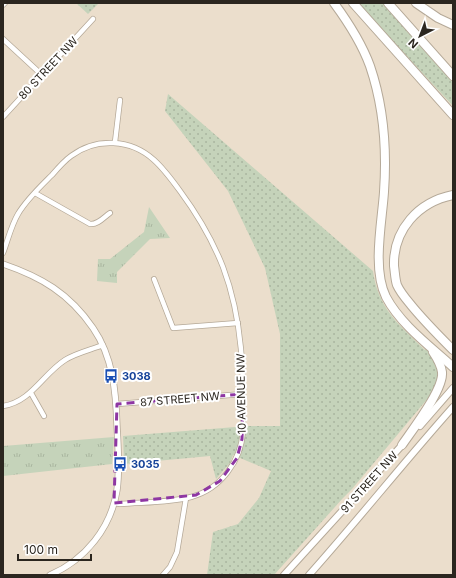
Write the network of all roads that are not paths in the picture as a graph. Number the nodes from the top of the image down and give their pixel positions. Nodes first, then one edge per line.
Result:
1 (334, 3) edge
2 (353, 3) edge
3 (388, 3) edge
4 (416, 3) edge
5 (93, 19) dead end
6 (453, 25) edge
7 (3, 39) edge
8 (42, 75) junction
9 (453, 76) edge
10 (120, 100) dead end
11 (453, 115) edge
12 (3, 117) edge
13 (115, 142) junction
14 (35, 193) junction
15 (453, 195) edge
16 (110, 213) dead end
17 (3, 253) edge
18 (3, 264) edge
19 (154, 279) dead end
20 (238, 323) junction
21 (420, 336) junction
22 (441, 338) junction
23 (453, 342) edge
24 (102, 345) junction
25 (453, 350) edge
26 (453, 366) edge
27 (453, 388) edge
28 (31, 393) junction
29 (243, 394) junction
30 (117, 404) junction
31 (3, 406) edge
32 (453, 407) edge
33 (44, 416) dead end
34 (402, 445) junction
35 (186, 498) junction
36 (114, 503) junction
37 (63, 572) edge
38 (50, 575) edge
39 (163, 575) edge
40 (284, 575) edge
41 (309, 575) edge

1 - 21 highway
2 - 11 highway
3 - 9 highway
4 - 6 highway
5 - 8 street, 80 STREET NW
7 - 8 street
8 - 12 street, 80 STREET NW
10 - 13 street
13 - 14 street
13 - 20 street, 10 AVENUE NW
14 - 16 street
14 - 17 street
15 - 22 highway
18 - 24 street
19 - 20 street
20 - 29 street, 10 AVENUE NW
21 - 26 highway
21 - 34 highway
22 - 23 highway
22 - 25 highway
24 - 28 street
24 - 30 street
27 - 34 main road, 91 STREET NW
28 - 31 street
28 - 33 street
29 - 30 street, 87 STREET NW
29 - 35 street, 10 AVENUE NW
30 - 36 street
32 - 41 main road, 91 STREET NW
34 - 40 main road, 91 STREET NW
35 - 36 street, 10 AVENUE NW
35 - 39 street
36 - 37 street
37 - 38 street

